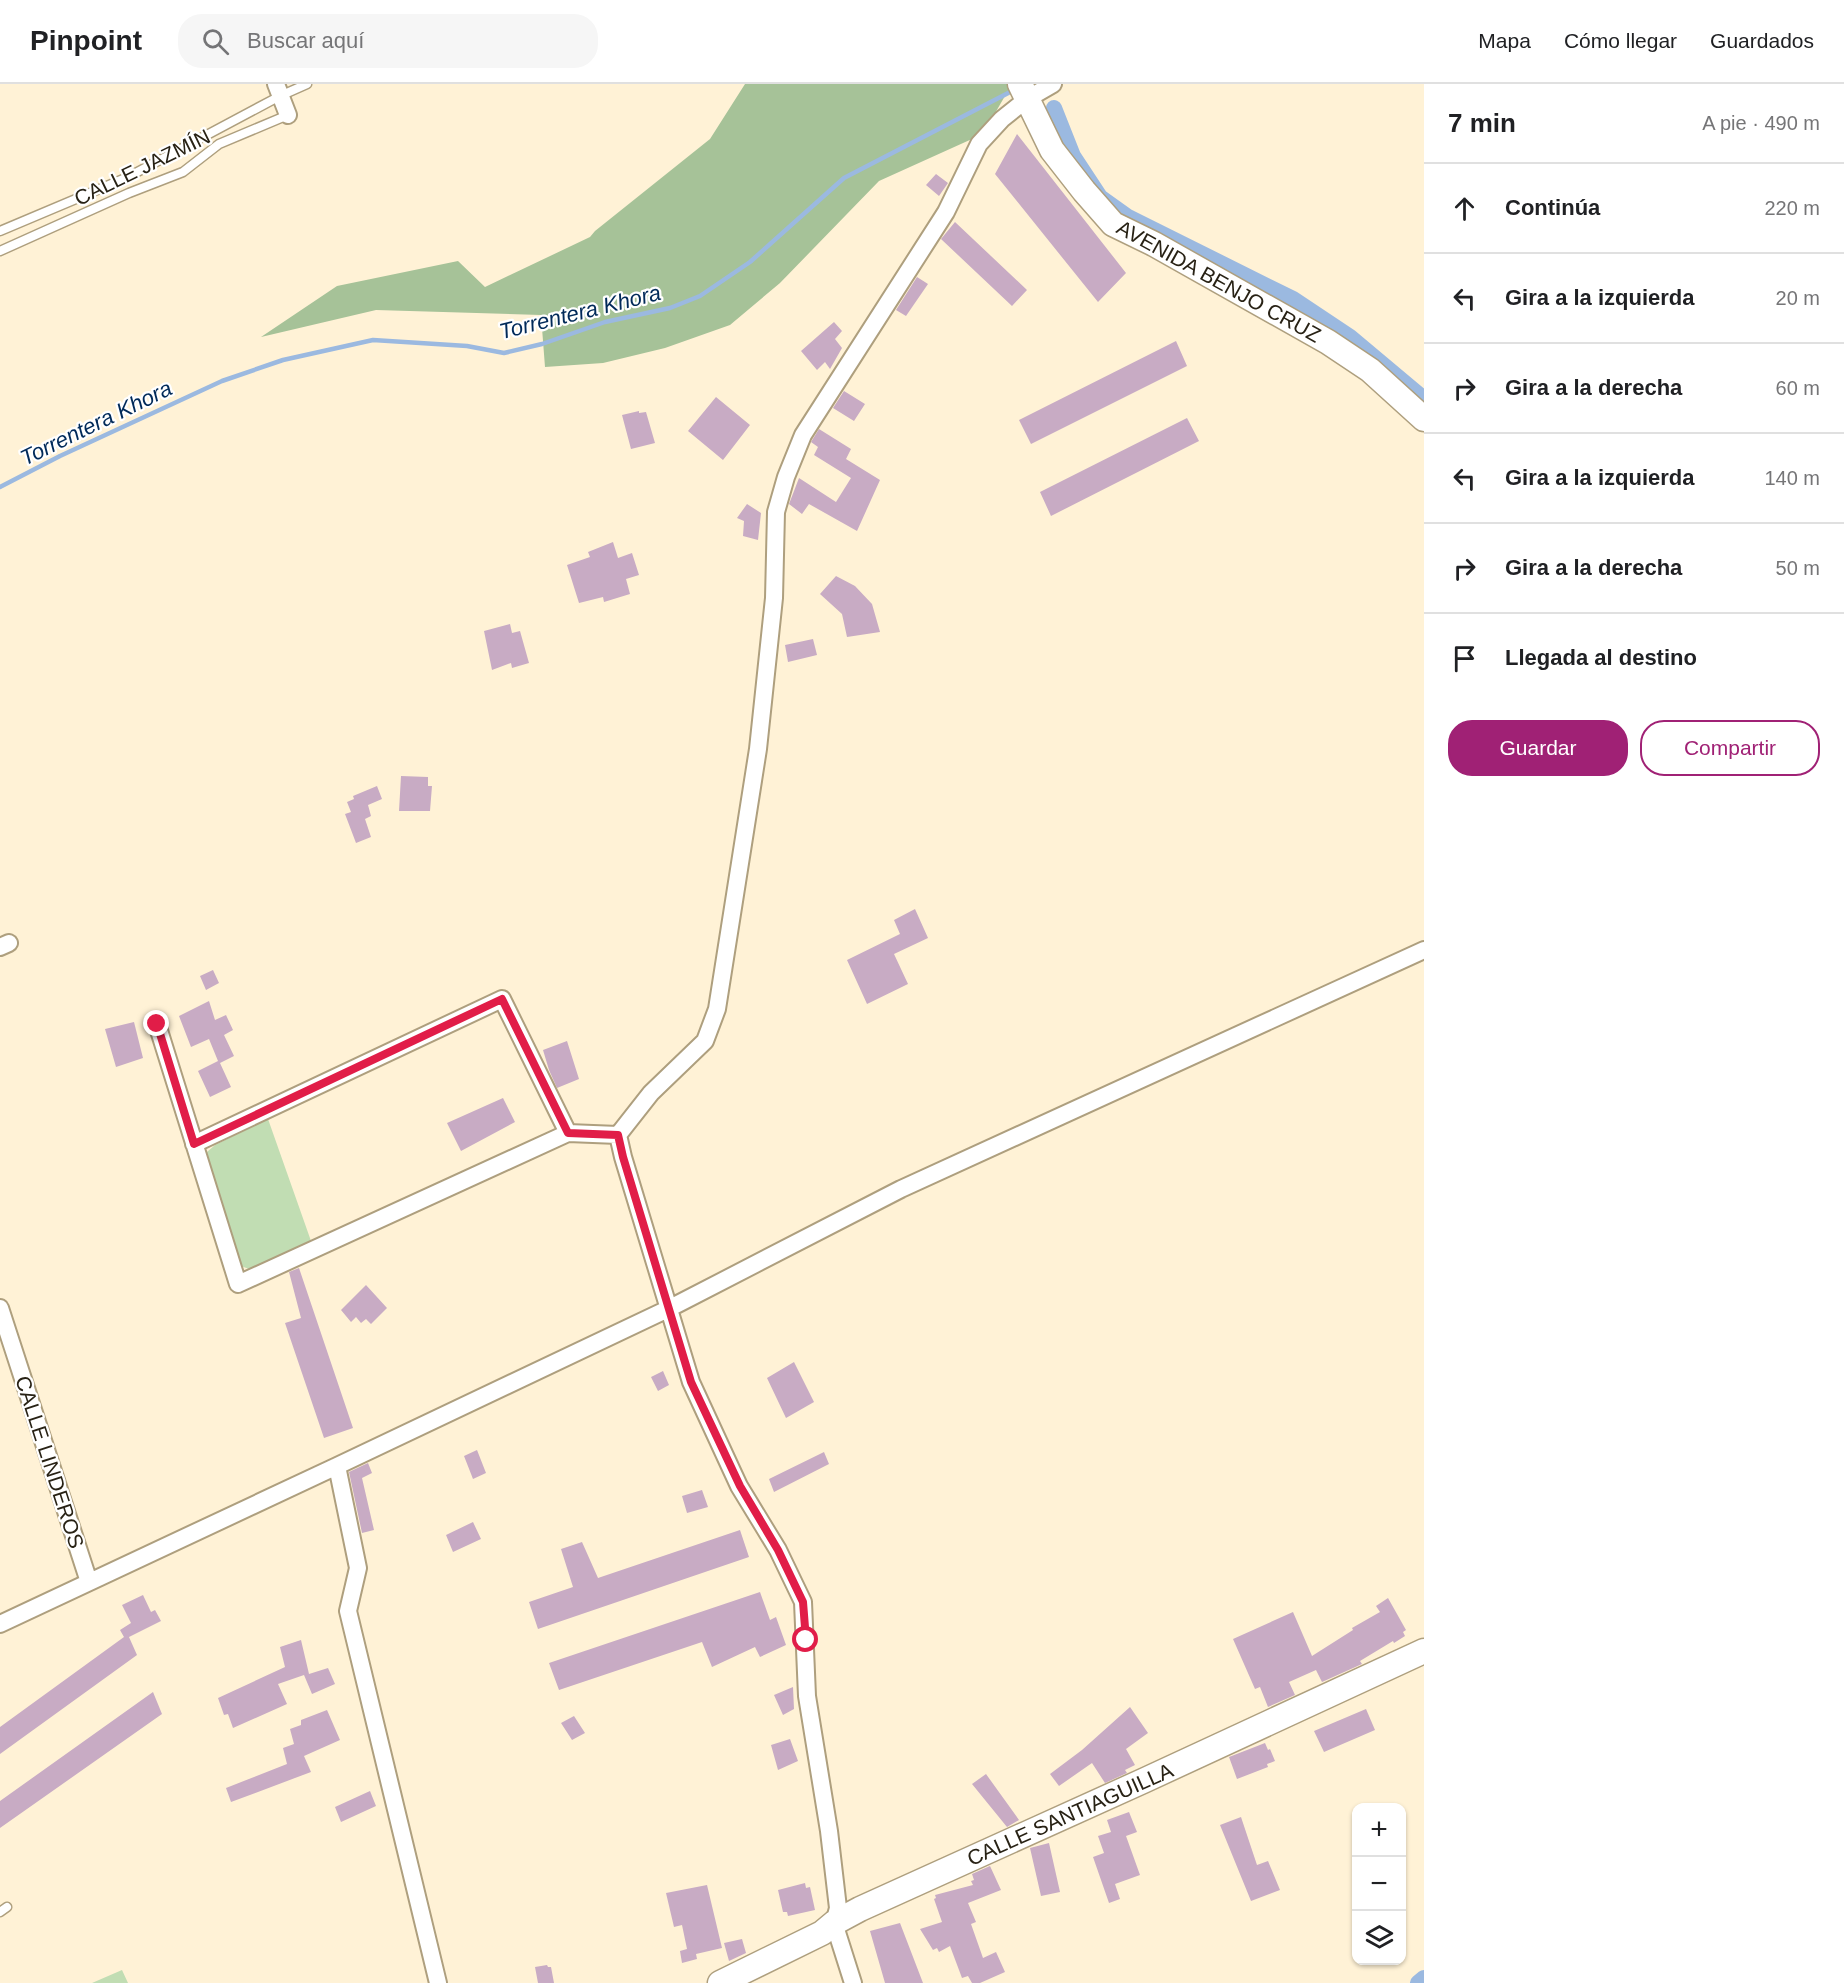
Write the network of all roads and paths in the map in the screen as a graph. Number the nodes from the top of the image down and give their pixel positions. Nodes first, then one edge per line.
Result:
1 (307, 84) edge
2 (1053, 84) edge
3 (278, 90) edge
4 (1026, 92) edge
5 (288, 115) joint
6 (0, 231) edge
7 (0, 251) edge
8 (1424, 419) edge
9 (1424, 950) edge
10 (157, 1024) dead end
11 (568, 1133) junction
12 (618, 1135) junction
13 (194, 1144) junction
14 (0, 1308) edge
15 (670, 1308) junction
16 (337, 1466) junction
17 (89, 1582) junction
18 (0, 1624) edge
19 (1424, 1651) edge
20 (834, 1923) junction
21 (438, 1983) edge
22 (720, 1983) edge
23 (853, 1983) edge

1 - 3 lane, CALLE JAZMÍN
2 - 4 street
3 - 5 street
3 - 6 lane, CALLE JAZMÍN
4 - 8 street, AVENIDA BENJO CRUZ
4 - 12 street
5 - 7 lane
9 - 15 street
10 - 13 street
11 - 12 street
11 - 13 street
11 - 13 street
12 - 15 street
14 - 17 street, CALLE LINDEROS
15 - 16 street
15 - 20 street
16 - 17 street
16 - 21 street
17 - 18 street
19 - 20 street, CALLE SANTIAGUILLA
20 - 22 street, CALLE SANTIAGUILLA
20 - 23 street

